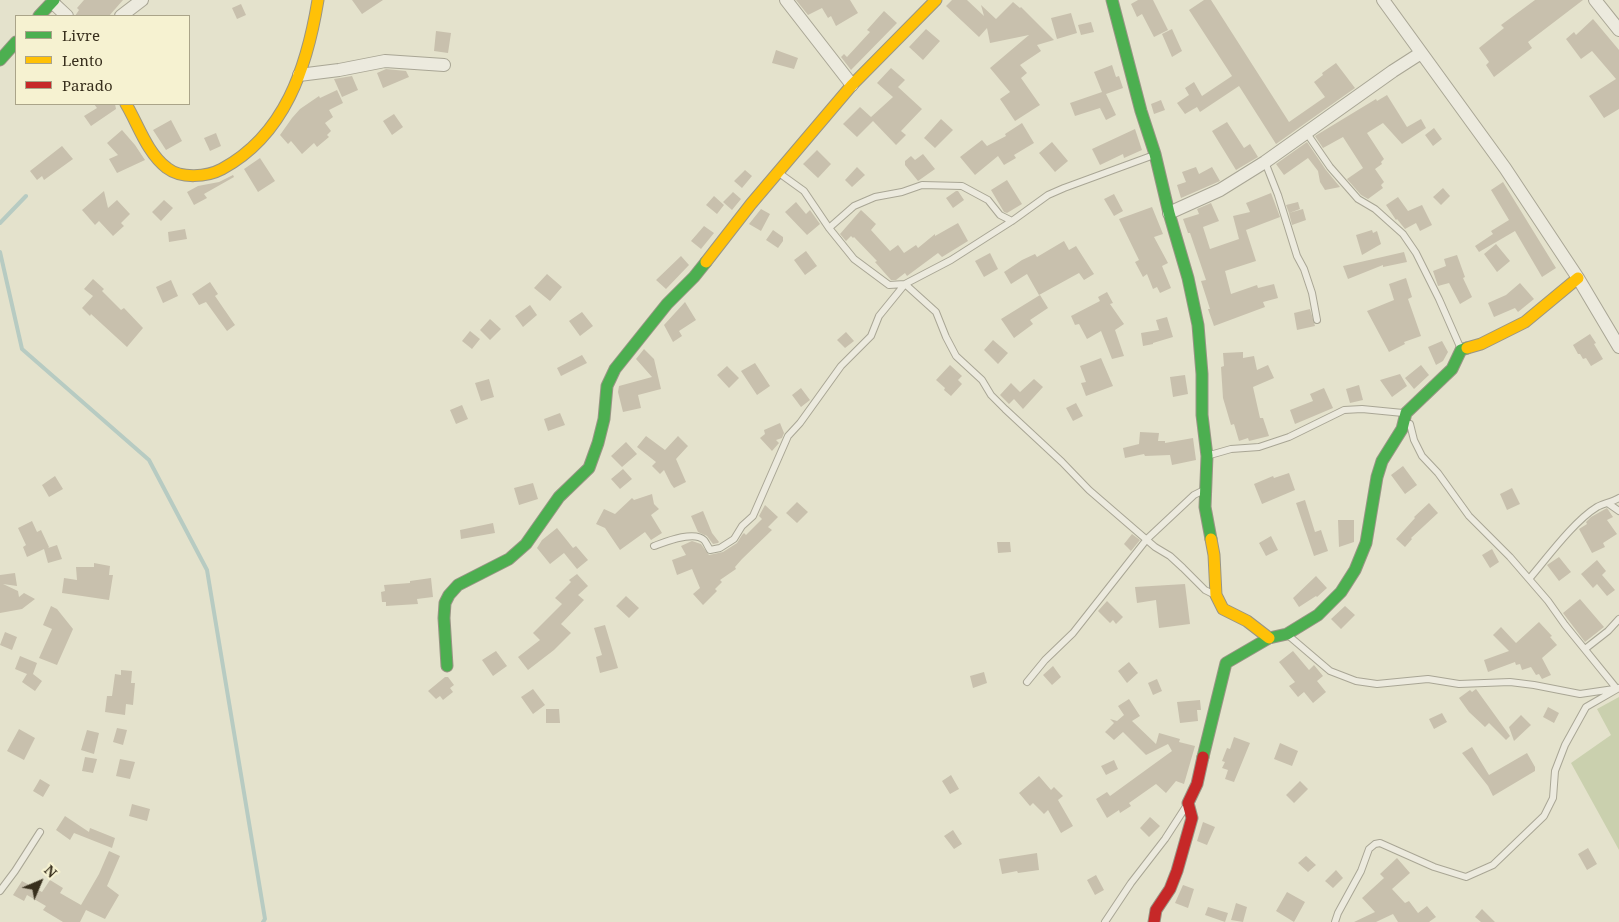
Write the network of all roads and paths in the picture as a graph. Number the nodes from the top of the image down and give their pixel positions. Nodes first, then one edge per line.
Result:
1 (142, 0) edge
2 (318, 0) edge
3 (786, 0) edge
4 (936, 0) edge
5 (1112, 0) edge
6 (1383, 0) edge
7 (1595, 0) edge
8 (53, 1) edge
9 (40, 15) edge
10 (66, 15) edge
11 (121, 15) edge
12 (1619, 30) edge
13 (15, 43) edge
14 (1421, 53) junction
15 (0, 60) edge
16 (444, 65) dead end
17 (299, 75) junction
18 (852, 85) junction
19 (127, 105) edge
20 (1306, 132) junction
21 (1155, 154) junction
22 (1265, 162) junction
23 (778, 172) junction
24 (1169, 213) junction
25 (1012, 221) junction
26 (829, 228) junction
27 (1578, 278) junction
28 (905, 284) junction
29 (1317, 320) dead end
30 (1618, 342) edge
31 (1461, 350) junction
32 (1406, 413) junction
33 (1207, 456) junction
34 (1205, 489) junction
35 (1619, 498) edge
36 (1609, 504) junction
37 (1619, 511) edge
38 (1147, 539) junction
39 (654, 546) dead end
40 (1529, 579) junction
41 (1216, 595) junction
42 (1619, 619) edge
43 (1287, 634) junction
44 (1269, 638) junction
45 (1585, 650) junction
46 (447, 666) dead end
47 (1027, 682) dead end
48 (1618, 688) edge
49 (1188, 802) junction
50 (40, 832) dead end
51 (0, 891) edge
52 (1105, 922) edge
53 (1154, 922) edge
54 (1335, 922) edge

1 - 11 street
2 - 17 street
3 - 18 street
4 - 18 street
5 - 21 street
6 - 14 street
7 - 12 street
8 - 9 street
8 - 10 street
13 - 15 street
14 - 20 street
14 - 27 street
16 - 17 street
17 - 19 street
18 - 23 street
20 - 22 street
20 - 31 lane
21 - 24 street
21 - 25 lane
22 - 24 street
22 - 29 lane
23 - 26 lane
23 - 46 street
24 - 33 street
25 - 26 lane
25 - 28 lane
26 - 28 lane
27 - 30 street
27 - 31 street
28 - 38 lane
28 - 39 lane
31 - 32 street
32 - 33 lane
32 - 40 lane
32 - 43 street
33 - 34 street
34 - 38 lane
34 - 41 street
35 - 36 lane
36 - 37 lane
36 - 40 lane
38 - 41 lane
38 - 47 lane
40 - 45 lane
41 - 44 street
42 - 45 lane
43 - 44 street
43 - 48 lane
44 - 49 street
45 - 48 lane
48 - 54 lane
49 - 52 lane
49 - 53 street
50 - 51 lane

